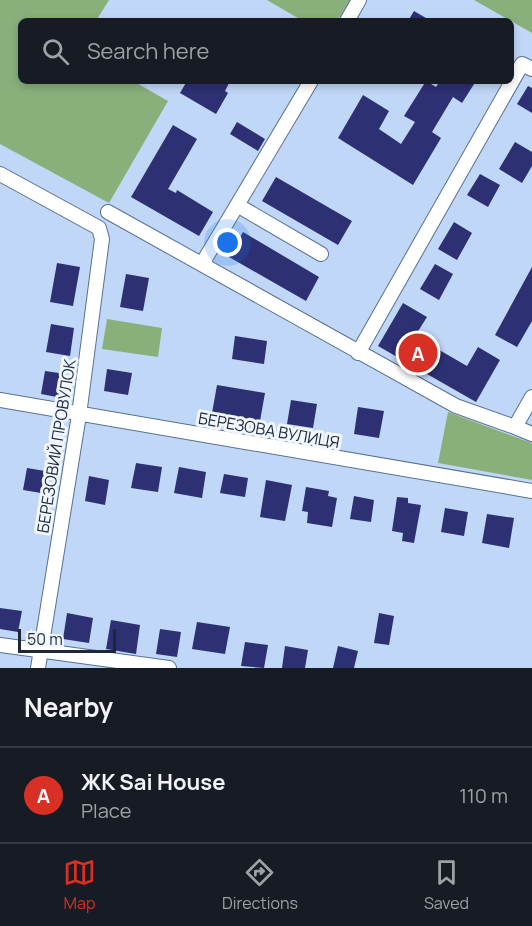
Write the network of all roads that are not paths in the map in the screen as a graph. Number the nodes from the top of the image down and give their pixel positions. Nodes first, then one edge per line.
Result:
1 (359, 0) edge
2 (349, 18) edge
3 (532, 69) edge
4 (514, 78) edge
5 (309, 84) edge
6 (511, 84) edge
7 (0, 174) edge
8 (237, 205) junction
9 (108, 212) dead end
10 (321, 254) dead end
11 (202, 264) junction
12 (358, 353) junction
13 (532, 397) edge
14 (0, 400) edge
15 (79, 415) junction
16 (515, 427) junction
17 (532, 434) edge
18 (532, 491) edge
19 (0, 645) edge
20 (40, 650) junction
21 (38, 668) edge
22 (169, 668) edge

1 - 2 street
3 - 4 street
5 - 8 street
6 - 12 street
7 - 15 street, БЕРЕЗОВИЙ ПРОВУЛОК
8 - 10 street
8 - 11 street
9 - 11 street
11 - 12 street
12 - 16 street
13 - 16 street
14 - 15 street, БЕРЕЗОВА ВУЛИЦЯ
15 - 18 street, БЕРЕЗОВА ВУЛИЦЯ
15 - 20 street, БЕРЕЗОВИЙ ПРОВУЛОК
16 - 17 street
19 - 20 street
20 - 21 street, БЕРЕЗОВИЙ ПРОВУЛОК
20 - 22 street

